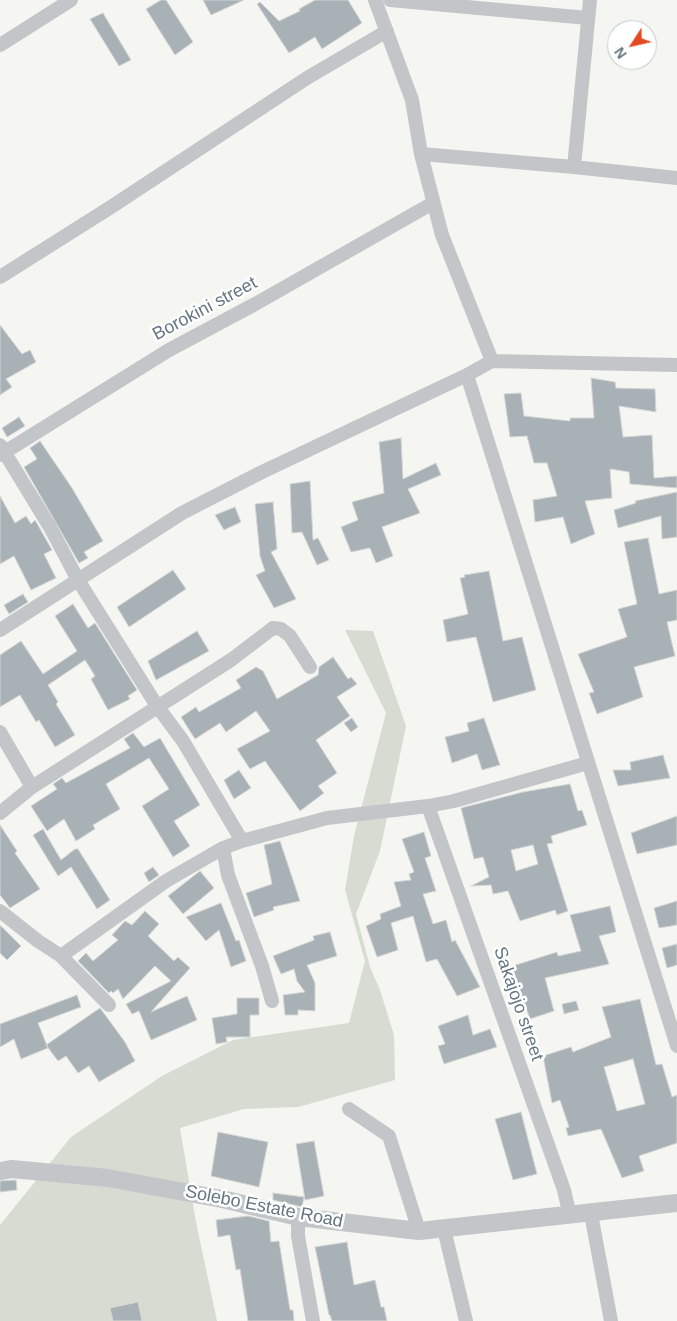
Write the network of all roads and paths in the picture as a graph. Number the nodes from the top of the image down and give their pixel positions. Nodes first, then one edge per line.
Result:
1 (71, 0) edge
2 (375, 0) edge
3 (390, 0) edge
4 (590, 0) edge
5 (588, 18) junction
6 (387, 31) junction
7 (0, 46) edge
8 (421, 154) junction
9 (574, 167) junction
10 (677, 178) edge
11 (433, 203) junction
12 (0, 277) edge
13 (492, 360) junction
14 (677, 365) edge
15 (467, 375) junction
16 (2, 451) edge
17 (78, 580) junction
18 (0, 630) edge
19 (310, 667) dead end
20 (158, 706) junction
21 (0, 732) edge
22 (588, 763) junction
23 (32, 787) junction
24 (428, 806) junction
25 (0, 813) edge
26 (242, 841) junction
27 (223, 848) junction
28 (0, 911) edge
29 (61, 956) junction
30 (272, 1001) dead end
31 (109, 1005) dead end
32 (677, 1046) edge
33 (349, 1109) dead end
34 (0, 1171) edge
35 (677, 1203) edge
36 (590, 1214) junction
37 (570, 1216) junction
38 (298, 1217) junction
39 (444, 1229) junction
40 (419, 1231) junction
41 (313, 1321) edge
42 (466, 1321) edge
43 (611, 1321) edge

1 - 7 street
2 - 6 street
3 - 5 street
4 - 5 street
5 - 9 street
6 - 8 street
6 - 12 street
8 - 9 street
8 - 11 street
9 - 10 street
11 - 13 street
11 - 16 street, Borokini street
13 - 14 street
13 - 15 street
15 - 17 street
15 - 22 street
16 - 17 street
17 - 18 street
17 - 20 street
19 - 20 street
20 - 23 street
20 - 26 street
21 - 23 street
22 - 24 street
22 - 32 street
23 - 25 street
24 - 26 street
24 - 37 street, Sakajojo street
26 - 27 street
27 - 29 street
27 - 30 street
28 - 29 street
29 - 31 street
33 - 40 street
34 - 38 street, Solebo Estate Road
35 - 36 street, Solebo Estate Road
36 - 37 street, Solebo Estate Road
36 - 43 street
37 - 39 street, Solebo Estate Road
38 - 40 street, Solebo Estate Road
38 - 41 street
39 - 40 street, Solebo Estate Road
39 - 42 street

